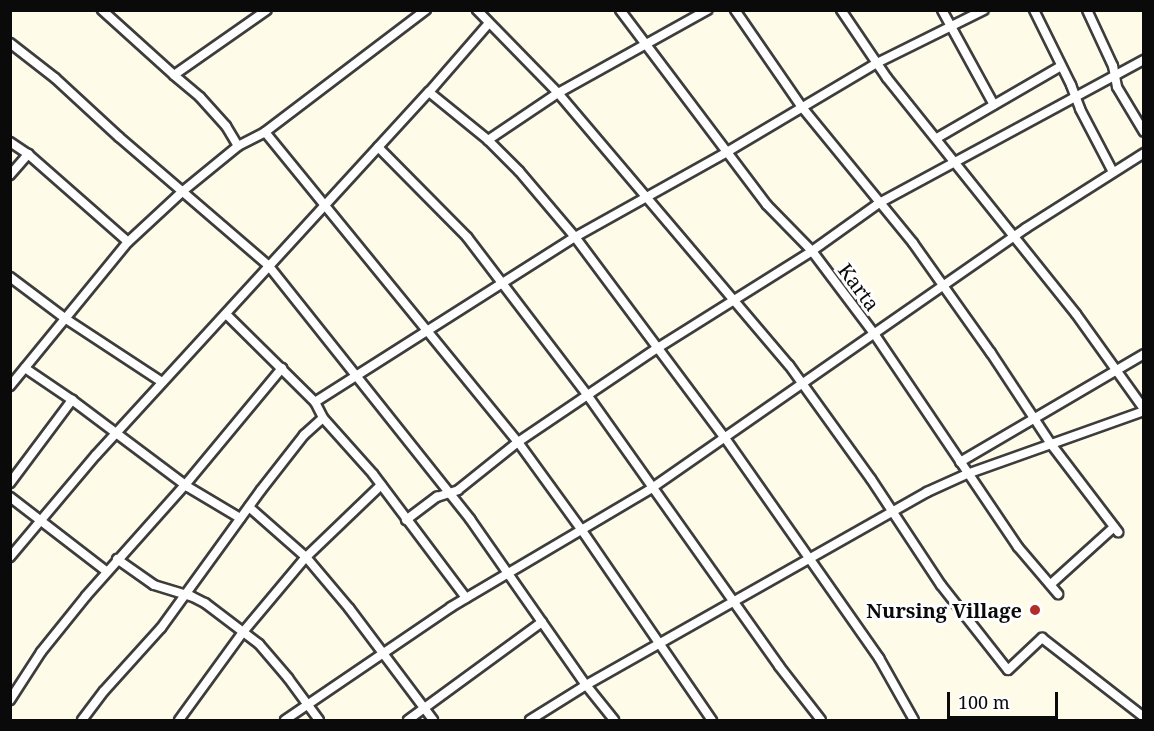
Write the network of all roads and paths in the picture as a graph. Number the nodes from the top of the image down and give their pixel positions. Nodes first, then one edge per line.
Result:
1 (267, 10) edge
2 (426, 10) edge
3 (477, 10) edge
4 (620, 10) edge
5 (707, 10) edge
6 (735, 10) edge
7 (842, 10) edge
8 (942, 10) edge
9 (984, 10) edge
10 (1034, 10) edge
11 (1087, 10) edge
12 (106, 12) edge
13 (489, 23) junction
14 (951, 27) junction
15 (10, 43) edge
16 (644, 45) junction
17 (1143, 60) edge
18 (877, 63) junction
19 (1062, 66) junction
20 (174, 75) junction
21 (1115, 75) junction
22 (429, 92) junction
23 (558, 93) junction
24 (1075, 97) junction
25 (994, 105) junction
26 (801, 106) junction
27 (265, 132) junction
28 (1143, 132) edge
29 (937, 138) junction
30 (488, 141) junction
31 (10, 142) edge
32 (238, 146) junction
33 (378, 147) junction
34 (727, 152) junction
35 (1143, 153) edge
36 (28, 154) junction
37 (955, 160) junction
38 (1113, 172) junction
39 (10, 175) edge
40 (183, 191) junction
41 (647, 195) junction
42 (879, 203) junction
43 (324, 206) junction
44 (574, 237) junction
45 (1014, 237) junction
46 (128, 242) junction
47 (812, 251) junction
48 (268, 265) junction
49 (10, 277) edge
50 (501, 281) junction
51 (944, 287) junction
52 (734, 300) junction
53 (226, 314) junction
54 (66, 319) junction
55 (426, 330) junction
56 (874, 335) junction
57 (656, 349) junction
58 (1143, 354) edge
59 (25, 368) junction
60 (282, 368) junction
61 (1116, 371) junction
62 (357, 376) junction
63 (162, 382) junction
64 (803, 385) junction
65 (10, 386) edge
66 (588, 396) junction
67 (72, 400) junction
68 (315, 402) junction
69 (1143, 410) edge
70 (323, 418) junction
71 (1036, 418) junction
72 (117, 431) junction
73 (725, 438) junction
74 (518, 442) junction
75 (1051, 444) junction
76 (960, 462) junction
77 (967, 474) junction
78 (10, 483) edge
79 (185, 485) junction
80 (381, 485) junction
81 (652, 488) junction
82 (448, 492) junction
83 (10, 497) edge
84 (249, 507) junction
85 (892, 513) junction
86 (240, 518) junction
87 (40, 520) junction
88 (406, 520) junction
89 (581, 529) junction
90 (12, 552) edge
91 (306, 557) junction
92 (117, 559) junction
93 (810, 561) junction
94 (106, 571) junction
95 (507, 572) junction
96 (1051, 584) junction
97 (1058, 594) dead end
98 (185, 595) junction
99 (466, 598) junction
100 (734, 601) junction
101 (542, 622) junction
102 (243, 632) junction
103 (660, 643) junction
104 (382, 652) junction
105 (586, 685) junction
106 (10, 700) edge
107 (307, 705) junction
108 (424, 707) junction
109 (1143, 717) edge
110 (82, 720) edge
111 (178, 720) edge
112 (285, 720) edge
113 (319, 720) edge
114 (408, 720) edge
115 (433, 720) edge
116 (530, 720) edge
117 (614, 720) edge
118 (712, 720) edge
119 (821, 720) edge
120 (914, 720) edge

1 - 20 street
2 - 27 street
3 - 13 street
4 - 16 street, Karta
5 - 16 street
6 - 26 street
7 - 18 street
8 - 14 street
9 - 14 street
10 - 19 street
11 - 21 street
12 - 20 street
13 - 22 street
13 - 23 street
14 - 18 street
14 - 25 street
15 - 40 street
16 - 23 street
16 - 34 street, Karta
17 - 21 street
18 - 26 street
18 - 29 street
19 - 24 street
19 - 25 street
20 - 32 street
21 - 24 street
21 - 28 street
22 - 30 street
22 - 33 street
23 - 30 street
23 - 41 street
24 - 37 street
24 - 38 street
25 - 29 street
26 - 34 street
26 - 42 street
27 - 32 street
27 - 43 street
29 - 37 street
30 - 44 street
31 - 36 street
32 - 40 street
33 - 43 street
33 - 50 street
34 - 41 street
34 - 47 street, Karta
35 - 38 street
36 - 39 street
36 - 46 street
37 - 42 street
37 - 45 street
38 - 45 street
40 - 46 street
40 - 48 street
41 - 44 street
41 - 52 street
42 - 47 street
42 - 51 street
43 - 48 street
43 - 55 street
44 - 50 street
44 - 57 street
45 - 51 street
45 - 61 street
46 - 54 street
47 - 52 street
47 - 56 street, Karta
48 - 53 street
48 - 62 street
49 - 54 street
50 - 55 street
50 - 66 street
51 - 56 street
51 - 71 street
52 - 57 street
52 - 64 street
53 - 60 street
53 - 63 street
54 - 59 street
54 - 63 street
55 - 62 street
55 - 74 street
56 - 64 street
56 - 76 street, Karta
57 - 66 street
57 - 73 street
58 - 61 street
59 - 65 street
59 - 67 street
60 - 68 street
60 - 79 street
61 - 69 street
61 - 71 street
62 - 68 street
62 - 82 street
63 - 72 street
64 - 73 street
64 - 85 street
66 - 74 street
66 - 81 street
67 - 72 street
67 - 78 street
68 - 70 street
69 - 75 street
70 - 80 street
70 - 84 street
71 - 75 street
71 - 76 street
72 - 79 street
72 - 87 street
73 - 81 street
73 - 93 street
74 - 82 street
74 - 89 street
75 - 77 street
75 - 96 street
76 - 77 street, Karta
77 - 85 street
77 - 96 street, Karta
79 - 86 street
79 - 92 street
80 - 88 street
80 - 91 street
81 - 89 street
81 - 100 street
82 - 88 street
82 - 95 street
83 - 87 street
84 - 86 street
84 - 91 street
85 - 93 street
85 - 109 street
86 - 98 street
87 - 90 street
87 - 94 street
88 - 99 street
89 - 95 street
89 - 103 street
91 - 102 street
91 - 104 street
92 - 94 street
92 - 98 street
93 - 100 street
93 - 120 street
94 - 106 street
95 - 99 street
95 - 101 street
96 - 97 street, Karta
98 - 102 street
98 - 110 street
99 - 104 street
100 - 103 street
100 - 119 street
101 - 105 street
101 - 108 street
102 - 107 street
102 - 111 street
103 - 105 street
103 - 118 street
104 - 107 street
104 - 108 street
105 - 116 street
105 - 117 street
107 - 112 street
107 - 113 street
108 - 114 street
108 - 115 street

